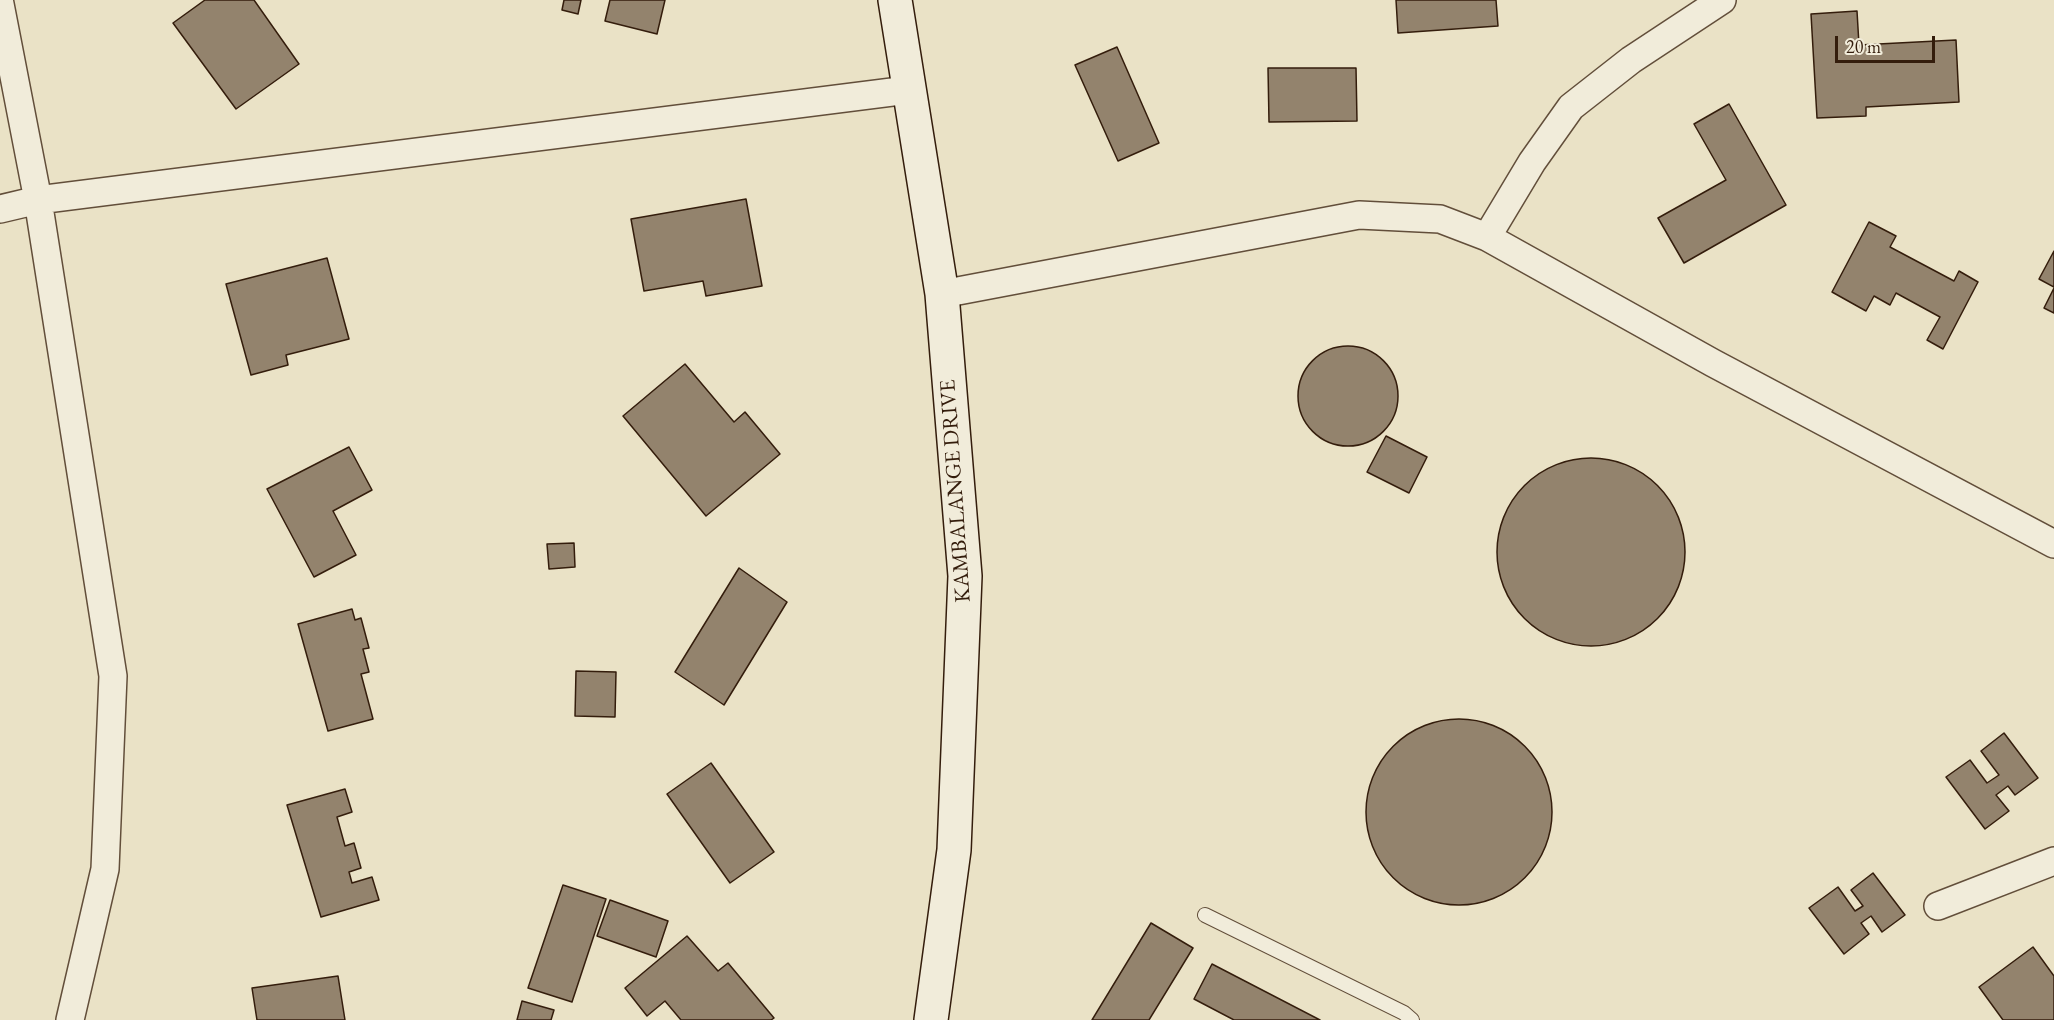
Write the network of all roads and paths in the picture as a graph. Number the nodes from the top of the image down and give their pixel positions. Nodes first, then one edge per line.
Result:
1 (895, 0) edge
2 (1722, 0) edge
3 (0, 4) edge
4 (908, 90) junction
5 (38, 200) junction
6 (0, 209) edge
7 (1487, 237) junction
8 (942, 294) junction
9 (2054, 544) edge
10 (2054, 861) edge
11 (1938, 906) dead end
12 (1205, 915) dead end
13 (70, 1020) edge
14 (931, 1020) edge
15 (1412, 1020) edge

1 - 4 street, KAMBALANGE DRIVE
2 - 7 street
3 - 5 street
4 - 5 street
4 - 8 street, KAMBALANGE DRIVE
5 - 6 street
5 - 13 street
7 - 8 street
7 - 9 street
8 - 14 street, KAMBALANGE DRIVE
10 - 11 street
12 - 15 lane

